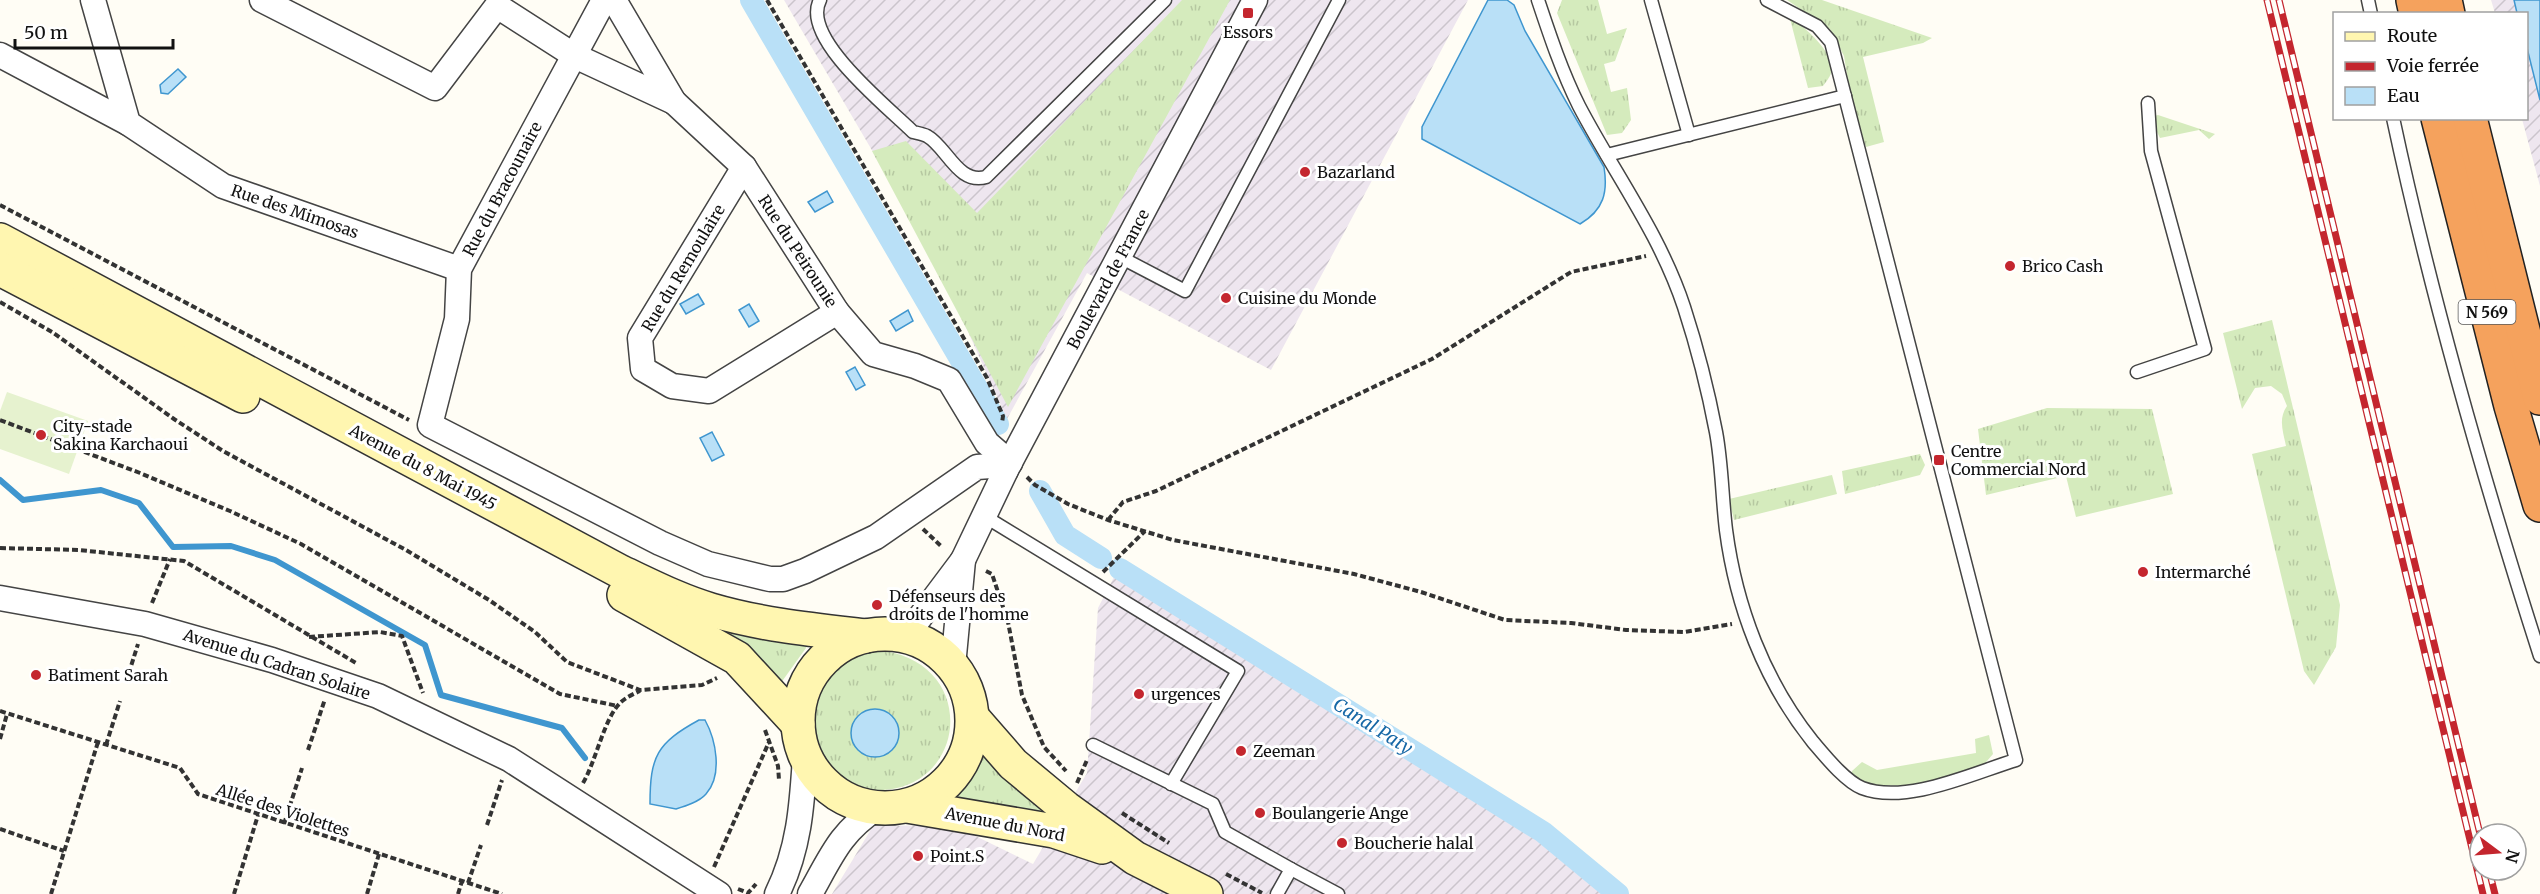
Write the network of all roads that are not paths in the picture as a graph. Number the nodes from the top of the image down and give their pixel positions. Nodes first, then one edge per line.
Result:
1 (93, 0) edge
2 (262, 0) edge
3 (604, 0) edge
4 (614, 0) edge
5 (820, 0) edge
6 (1165, 0) edge
7 (1255, 0) edge
8 (1339, 0) edge
9 (1538, 0) edge
10 (1650, 0) edge
11 (1767, 0) edge
12 (497, 3) edge
13 (0, 55) edge
14 (575, 56) junction
15 (1845, 96) junction
16 (674, 102) junction
17 (2148, 103) dead end
18 (2393, 120) edge
19 (2439, 120) edge
20 (2470, 120) edge
21 (128, 123) junction
22 (1689, 135) junction
23 (1607, 155) junction
24 (744, 167) junction
25 (0, 240) edge
26 (1120, 257) junction
27 (0, 269) edge
28 (459, 269) junction
29 (837, 312) junction
30 (2137, 372) dead end
31 (2540, 398) edge
32 (1008, 467) junction
33 (2540, 505) edge
34 (984, 516) junction
35 (963, 560) junction
36 (0, 598) edge
37 (866, 636) junction
38 (906, 636) junction
39 (2540, 656) edge
40 (953, 666) junction
41 (972, 718) junction
42 (798, 724) junction
43 (1094, 745) road end
44 (805, 757) junction
45 (1171, 784) junction
46 (892, 807) junction
47 (1136, 858) junction
48 (1291, 869) junction
49 (715, 885) edge
50 (768, 887) edge
51 (810, 894) edge
52 (1206, 894) edge
53 (1277, 894) edge
54 (1338, 894) edge

1 - 21 street
2 - 12 street
3 - 14 street, Rue du Bracounaire
4 - 16 street, Rue du Peirounie
5 - 6 lane
7 - 26 street, Boulevard de France
8 - 26 lane
9 - 23 lane
10 - 22 lane
11 - 15 lane
12 - 14 street
13 - 21 street, Rue des Mimosas
14 - 16 street
14 - 28 street, Rue du Bracounaire
15 - 22 lane
15 - 23 lane
16 - 24 street, Rue du Peirounie
17 - 30 lane
18 - 39 lane
19 - 33 highway, N 569
20 - 31 highway, N 569
21 - 28 street, Rue des Mimosas
22 - 23 lane
24 - 29 street, Rue du Peirounie
24 - 29 street, Rue du Remoulaire
25 - 37 main road, Avenue du 8 Mai 1945
26 - 32 street, Boulevard de France
27 - 42 main road, Avenue du 8 Mai 1945
28 - 32 street, Rue du Bracounaire
29 - 32 street, Rue du Peirounie
32 - 34 street, Boulevard de France
34 - 35 street, Boulevard de France
34 - 45 lane
35 - 38 street, Boulevard de France
35 - 40 street, Boulevard de France
36 - 49 street, Avenue du Cadran Solaire
37 - 38 main road
37 - 42 main road
38 - 40 main road
40 - 41 main road
41 - 46 main road
41 - 47 main road, Avenue du Nord
42 - 44 main road
43 - 45 lane
44 - 46 main road
44 - 50 street
45 - 48 lane
46 - 47 main road, Avenue du Nord
46 - 51 street
47 - 52 main road, Avenue du Nord
48 - 53 lane
48 - 54 lane

